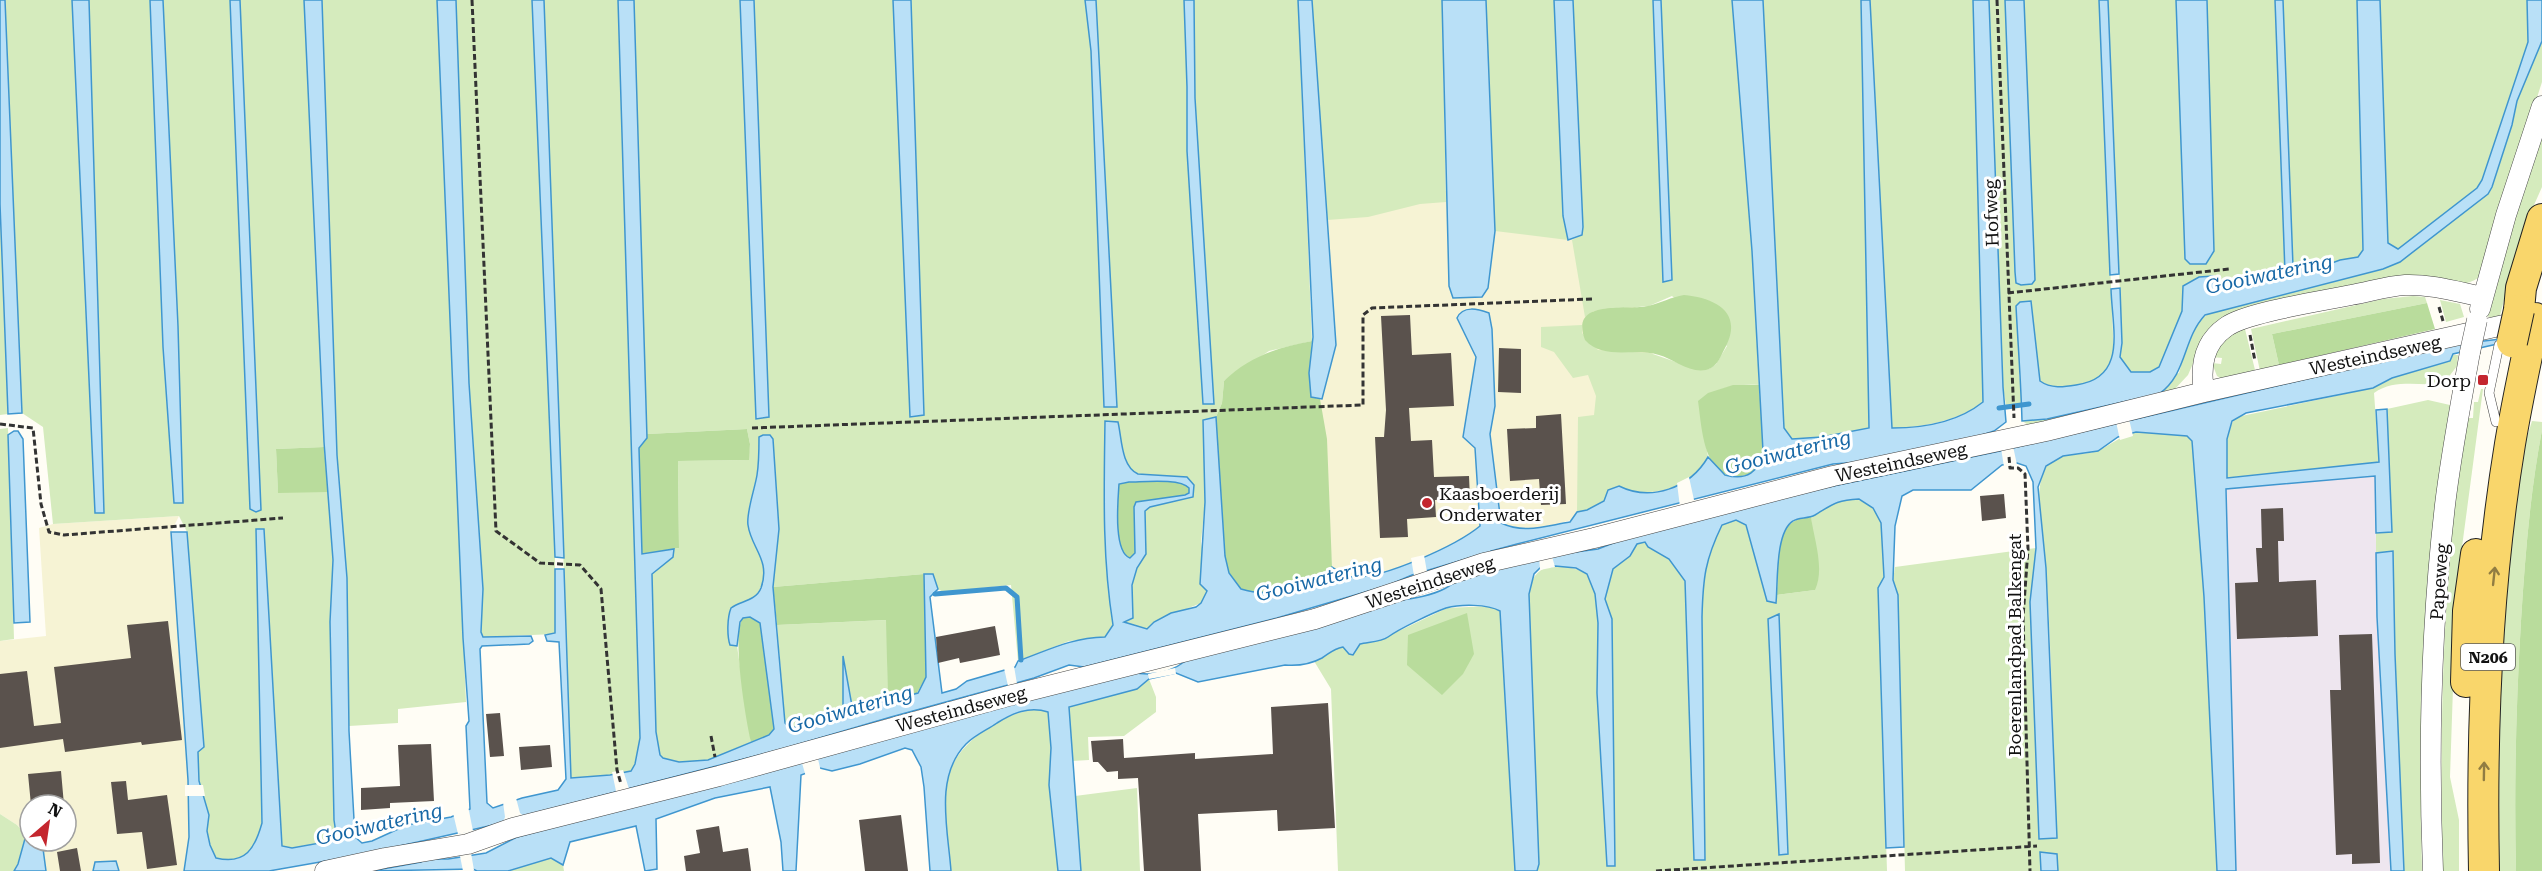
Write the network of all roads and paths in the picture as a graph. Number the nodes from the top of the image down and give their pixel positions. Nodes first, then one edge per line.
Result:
1 (472, 0) edge
2 (1997, 0) edge
3 (2542, 106) edge
4 (2542, 219) edge
5 (2229, 269) dead end
6 (2008, 293) junction
7 (2483, 297) junction
8 (1592, 298) dead end
9 (2439, 306) dead end
10 (2526, 319) edge
11 (2444, 325) dead end
12 (2204, 392) junction
13 (0, 424) edge
14 (2015, 424) dead end
15 (752, 428) dead end
16 (2503, 433) junction
17 (2010, 466) dead end
18 (283, 518) dead end
19 (711, 736) dead end
20 (715, 754) dead end
21 (617, 770) dead end
22 (2029, 846) junction
23 (2037, 846) dead end
24 (325, 871) edge
25 (1656, 871) edge
26 (2030, 871) edge
27 (2433, 871) edge
28 (2467, 871) edge
29 (2484, 871) edge

1 - 21 path
2 - 6 path, Hofweg
3 - 7 street, Papeweg
4 - 10 main road, N206
5 - 6 path
6 - 14 path, Hofweg
7 - 12 street
7 - 27 street, Papeweg, bridge
8 - 15 path
9 - 11 path
10 - 12 street, Westeindseweg
10 - 16 main road, N206
12 - 24 street, Westeindseweg
13 - 18 path
16 - 28 main road, N206
29 -> 16 main road, N206
17 - 22 path, Boerenlandpad Balkengat
19 - 20 path
22 - 23 path
22 - 25 path
22 - 26 path, Boerenlandpad Balkengat

